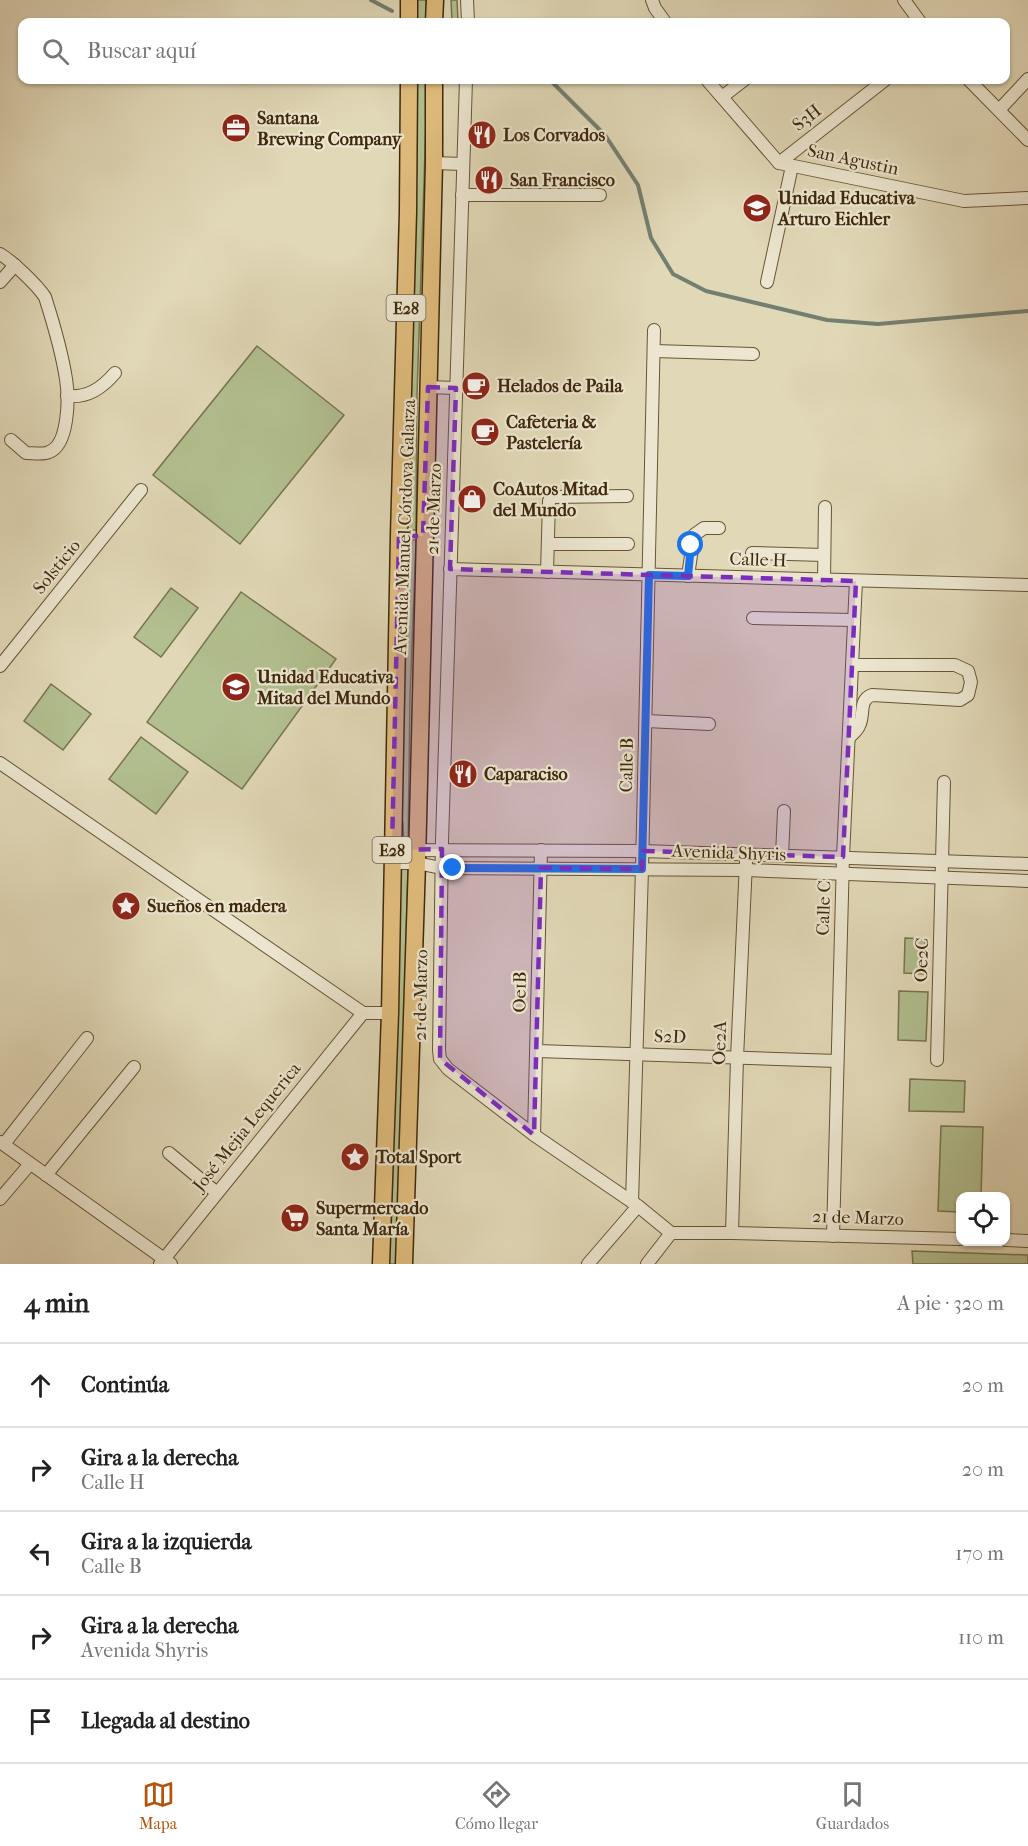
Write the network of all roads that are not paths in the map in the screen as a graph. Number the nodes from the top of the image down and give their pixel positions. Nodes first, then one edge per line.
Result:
1 (409, 0) edge
2 (435, 0) edge
3 (468, 0) edge
4 (652, 0) edge
5 (904, 0) edge
6 (409, 18) edge
7 (434, 18) edge
8 (468, 18) edge
9 (662, 18) edge
10 (917, 18) edge
11 (1028, 79) edge
12 (409, 84) edge
13 (434, 84) edge
14 (466, 84) edge
15 (711, 84) edge
16 (739, 84) edge
17 (880, 84) edge
18 (973, 84) edge
19 (722, 97) junction
20 (999, 110) junction
21 (1028, 140) edge
22 (434, 163) junction
23 (779, 163) junction
24 (463, 164) junction
25 (792, 166) junction
26 (462, 195) junction
27 (600, 195) dead end
28 (1028, 198) edge
29 (0, 254) edge
30 (15, 266) junction
31 (0, 282) edge
32 (767, 282) dead end
33 (654, 330) dead end
34 (654, 351) junction
35 (753, 354) dead end
36 (115, 373) dead end
37 (428, 387) junction
38 (456, 388) junction
39 (67, 396) junction
40 (11, 440) dead end
41 (141, 490) dead end
42 (627, 496) dead end
43 (825, 507) dead end
44 (719, 528) dead end
45 (399, 536) junction
46 (423, 536) junction
47 (548, 544) junction
48 (628, 544) dead end
49 (752, 553) dead end
50 (825, 555) junction
51 (450, 569) junction
52 (547, 572) junction
53 (649, 575) junction
54 (688, 576) junction
55 (824, 580) junction
56 (855, 581) junction
57 (1028, 585) edge
58 (753, 618) dead end
59 (854, 620) junction
60 (852, 665) junction
61 (0, 666) edge
62 (646, 722) junction
63 (709, 724) dead end
64 (849, 738) junction
65 (0, 763) edge
66 (944, 782) dead end
67 (784, 811) dead end
68 (442, 849) junction
69 (541, 850) junction
70 (643, 851) junction
71 (747, 854) junction
72 (782, 855) junction
73 (392, 856) junction
74 (417, 857) junction
75 (843, 857) junction
76 (943, 862) junction
77 (1028, 864) edge
78 (441, 868) junction
79 (541, 868) junction
80 (642, 869) junction
81 (746, 870) junction
82 (843, 875) junction
83 (942, 878) junction
84 (1028, 881) edge
85 (363, 1013) junction
86 (390, 1013) junction
87 (87, 1038) dead end
88 (537, 1051) junction
89 (636, 1054) junction
90 (737, 1058) junction
91 (937, 1060) dead end
92 (837, 1061) junction
93 (134, 1067) dead end
94 (534, 1135) junction
95 (2, 1143) edge
96 (169, 1153) dead end
97 (30, 1164) junction
98 (46, 1175) junction
99 (217, 1193) junction
100 (0, 1199) edge
101 (635, 1204) junction
102 (671, 1233) junction
103 (732, 1233) junction
104 (833, 1236) junction
105 (956, 1239) edge
106 (1010, 1240) edge
107 (1028, 1241) edge
108 (165, 1262) edge
109 (381, 1264) edge
110 (404, 1264) edge
111 (588, 1264) edge
112 (647, 1264) edge

1 - 6 main road
2 - 7 main road
3 - 8 street
4 - 9 street
5 - 10 street
11 - 20 street
12 - 45 main road, Avenida Manuel Córdova Galarza / E28
13 - 22 main road, Avenida Manuel Córdova Galarza / E28
14 - 24 street, 21 de Marzo
15 - 19 street, San Agustin
16 - 19 street
17 - 23 street, S3H
18 - 20 street
19 - 23 street, San Agustin
20 - 21 street
22 - 24 street
22 - 37 main road, Avenida Manuel Córdova Galarza / E28
23 - 25 street, San Agustin
24 - 26 street, 21 de Marzo
25 - 28 street, San Agustin
25 - 32 street
26 - 27 street
26 - 38 street, 21 de Marzo
29 - 30 street
30 - 31 street
30 - 39 street
33 - 34 street, Calle B
34 - 35 street
34 - 53 street, Calle B
36 - 39 street
37 - 38 street
37 - 46 main road, Avenida Manuel Córdova Galarza / E28
38 - 51 street, 21 de Marzo
39 - 40 street
41 - 61 street, Solsticio
42 - 47 street
43 - 50 street
44 - 54 street
45 - 46 main road
45 - 73 main road, Avenida Manuel Córdova Galarza / E28
46 - 74 main road, Avenida Manuel Córdova Galarza / E28
47 - 48 street
47 - 52 street
49 - 50 street
50 - 55 street
51 - 52 street, Calle H
51 - 68 street, 21 de Marzo
52 - 53 street, Calle H
53 - 54 street, Calle H
53 - 62 street, Calle B
54 - 55 street, Calle H
55 - 56 street, Calle H
56 - 57 street, Calle H
56 - 59 street, Calle C
58 - 59 street
59 - 60 street, Calle C
60 - 64 street, Calle C
60 - 64 street
62 - 63 street
62 - 70 street, Calle B
64 - 75 street, Calle C
65 - 85 street
66 - 76 street, Oe2C
67 - 72 street
68 - 69 street, Avenida Shyris
68 - 74 street, Avenida Shyris
68 - 78 street, 21 de Marzo
69 - 70 street, Avenida Shyris
69 - 79 street, Oe1B
70 - 71 street, Avenida Shyris
70 - 80 street, Calle B
71 - 72 street, Avenida Shyris
71 - 81 street, Oe2A
72 - 75 street, Avenida Shyris
73 - 74 street, Avenida Shyris
73 - 86 main road, Avenida Manuel Córdova Galarza / E28
74 - 78 street, Avenida Shyris
74 - 110 main road, Avenida Manuel Córdova Galarza / E28
75 - 76 street, Avenida Shyris
75 - 82 street, Calle C
76 - 77 street, Avenida Shyris
76 - 83 street, Oe2C
78 - 79 street, Avenida Shyris
78 - 94 street, 21 de Marzo
79 - 80 street, Avenida Shyris
79 - 88 street, Oe1B
80 - 81 street, Avenida Shyris
80 - 89 street, Calle B
81 - 82 street, Avenida Shyris
81 - 90 street, Oe2A
82 - 83 street, Avenida Shyris
82 - 92 street, Calle C
83 - 84 street, Avenida Shyris
83 - 91 street, Oe2C
85 - 86 street, 21 de Marzo
85 - 99 street, José Mejia Lequerica
86 - 109 main road, Avenida Manuel Córdova Galarza / E28
87 - 95 street
88 - 89 street, S2D
88 - 94 street, Oe1B
89 - 90 street, S2D
89 - 101 street, Calle B
90 - 92 street, S2D
90 - 103 street, Oe2A
92 - 104 street, Calle C
93 - 98 street
94 - 101 street, 21 de Marzo
95 - 97 street
96 - 99 street
97 - 98 street
97 - 100 street
98 - 108 street
99 - 108 street, José Mejia Lequerica
101 - 102 street, 21 de Marzo
101 - 111 street
102 - 103 street, 21 de Marzo
102 - 112 street
103 - 104 street, 21 de Marzo
104 - 105 street, 21 de Marzo
106 - 107 street

